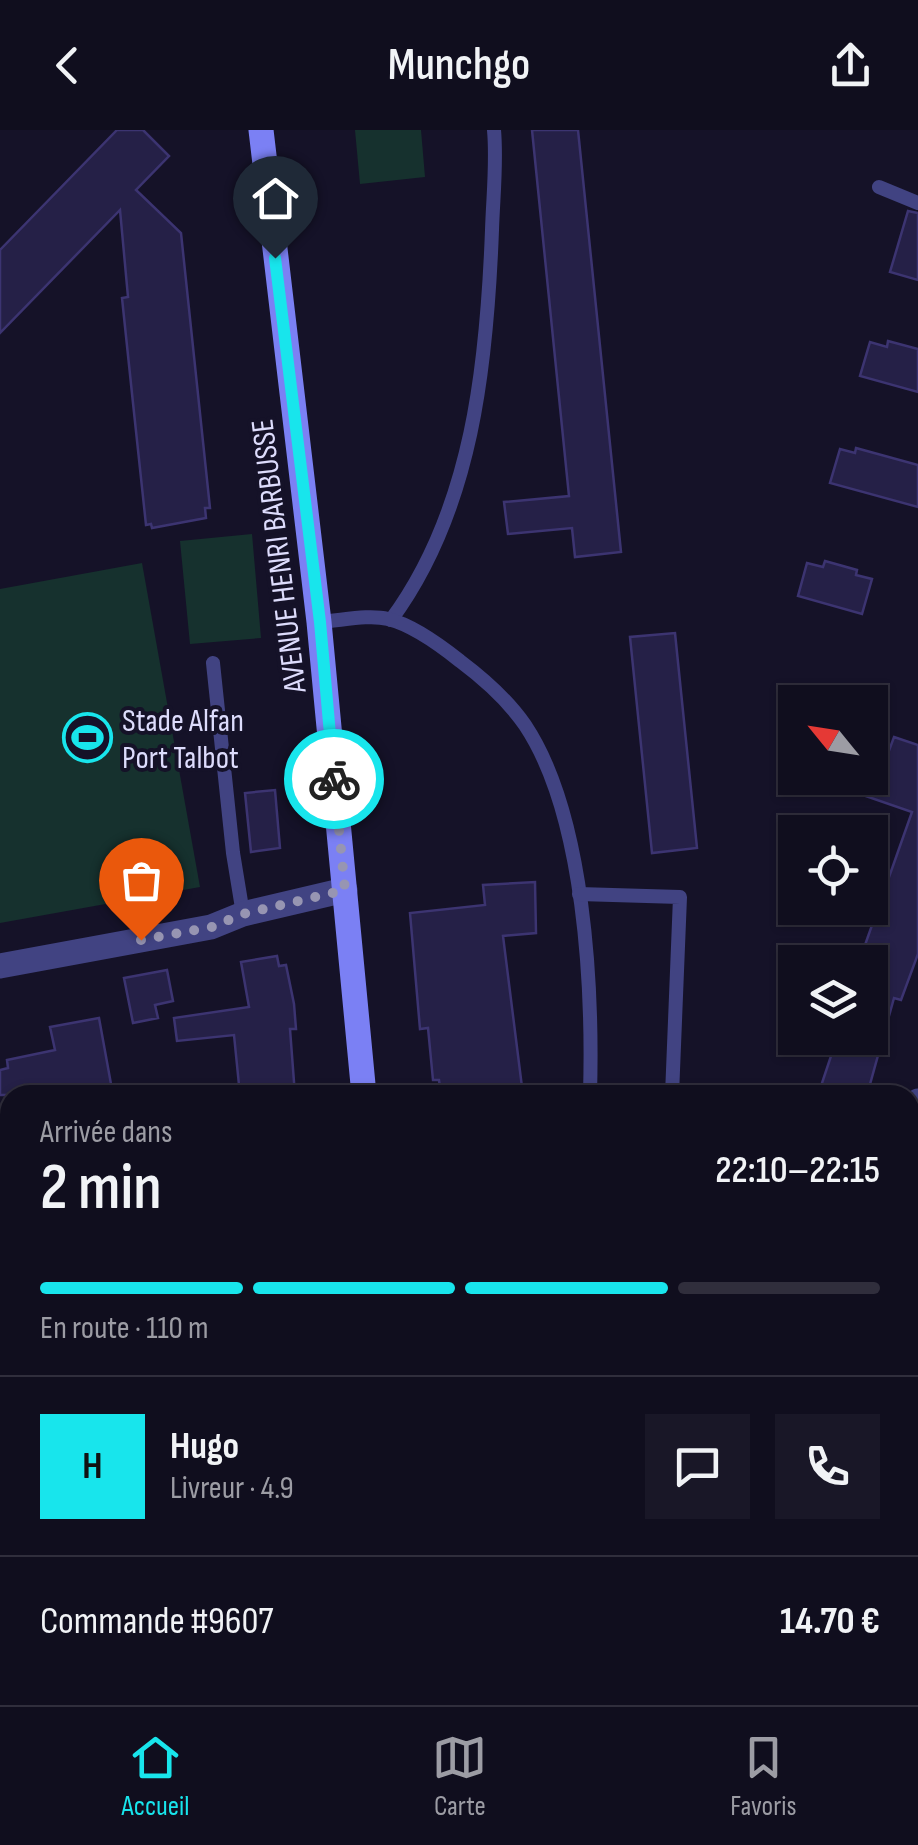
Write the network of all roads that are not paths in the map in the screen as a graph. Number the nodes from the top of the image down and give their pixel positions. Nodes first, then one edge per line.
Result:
1 (261, 130) edge
2 (494, 130) edge
3 (879, 187) dead end
4 (918, 202) edge
5 (391, 620) junction
6 (320, 622) junction
7 (212, 664) dead end
8 (345, 890) junction
9 (579, 894) junction
10 (243, 914) junction
11 (0, 966) edge
12 (363, 1085) edge
13 (590, 1085) edge
14 (672, 1085) edge

1 - 6 main road, AVENUE HENRI BARBUSSE
2 - 5 lane
3 - 4 lane
5 - 6 lane
5 - 9 lane
6 - 8 main road, AVENUE HENRI BARBUSSE
7 - 10 lane
8 - 10 street
8 - 12 main road, AVENUE HENRI BARBUSSE
9 - 13 lane
9 - 14 lane
10 - 11 street

